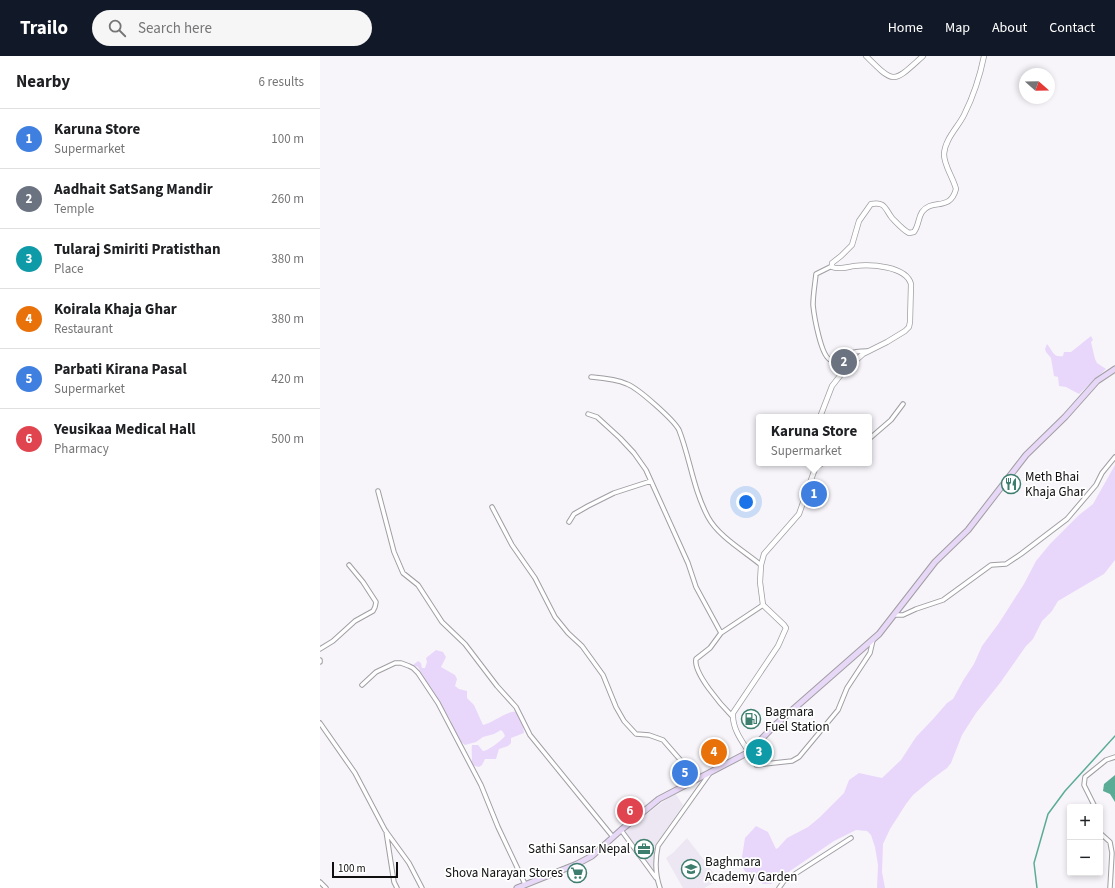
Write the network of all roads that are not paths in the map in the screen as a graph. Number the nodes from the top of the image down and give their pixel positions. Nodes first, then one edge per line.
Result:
1 (866, 56) edge
2 (923, 56) edge
3 (984, 56) edge
4 (832, 266) junction
5 (867, 351) junction
6 (1115, 369) edge
7 (591, 377) dead end
8 (903, 404) dead end
9 (588, 414) dead end
10 (821, 414) edge
11 (872, 437) edge
12 (1115, 457) edge
13 (816, 466) edge
14 (819, 466) edge
15 (814, 470) junction
16 (651, 482) junction
17 (378, 491) dead end
18 (492, 507) dead end
19 (569, 522) dead end
20 (349, 565) dead end
21 (761, 565) junction
22 (763, 605) junction
23 (894, 615) junction
24 (721, 633) junction
25 (873, 639) junction
26 (320, 649) edge
27 (362, 684) dead end
28 (732, 716) junction
29 (320, 722) edge
30 (749, 752) junction
31 (1115, 758) edge
32 (711, 772) junction
33 (697, 780) junction
34 (1093, 804) edge
35 (385, 830) junction
36 (621, 830) junction
37 (1103, 836) edge
38 (613, 837) junction
39 (851, 838) dead end
40 (1114, 871) edge
41 (656, 878) junction
42 (320, 882) edge
43 (525, 884) junction
44 (326, 888) edge
45 (397, 888) edge
46 (422, 888) edge
47 (517, 888) edge
48 (660, 888) edge
49 (779, 888) edge
50 (1110, 888) edge

1 - 2 street
3 - 4 street
4 - 5 street
4 - 5 street
5 - 10 street
6 - 23 main road
7 - 21 street
8 - 11 street
9 - 16 street
12 - 23 street
13 - 15 street
14 - 15 street
15 - 21 street
16 - 19 street
16 - 24 street
17 - 38 street
18 - 33 street
20 - 26 street
21 - 22 street
22 - 24 street
22 - 28 street
23 - 25 main road
24 - 28 street
25 - 30 main road
25 - 30 street
27 - 43 street
28 - 30 street
29 - 35 street
30 - 32 main road
31 - 34 street
32 - 33 main road
32 - 41 street
33 - 36 main road
35 - 45 street
35 - 46 street
36 - 38 main road
36 - 41 street
37 - 40 street
38 - 43 main road
39 - 49 street
40 - 50 street
41 - 48 street
42 - 44 street
43 - 47 main road

